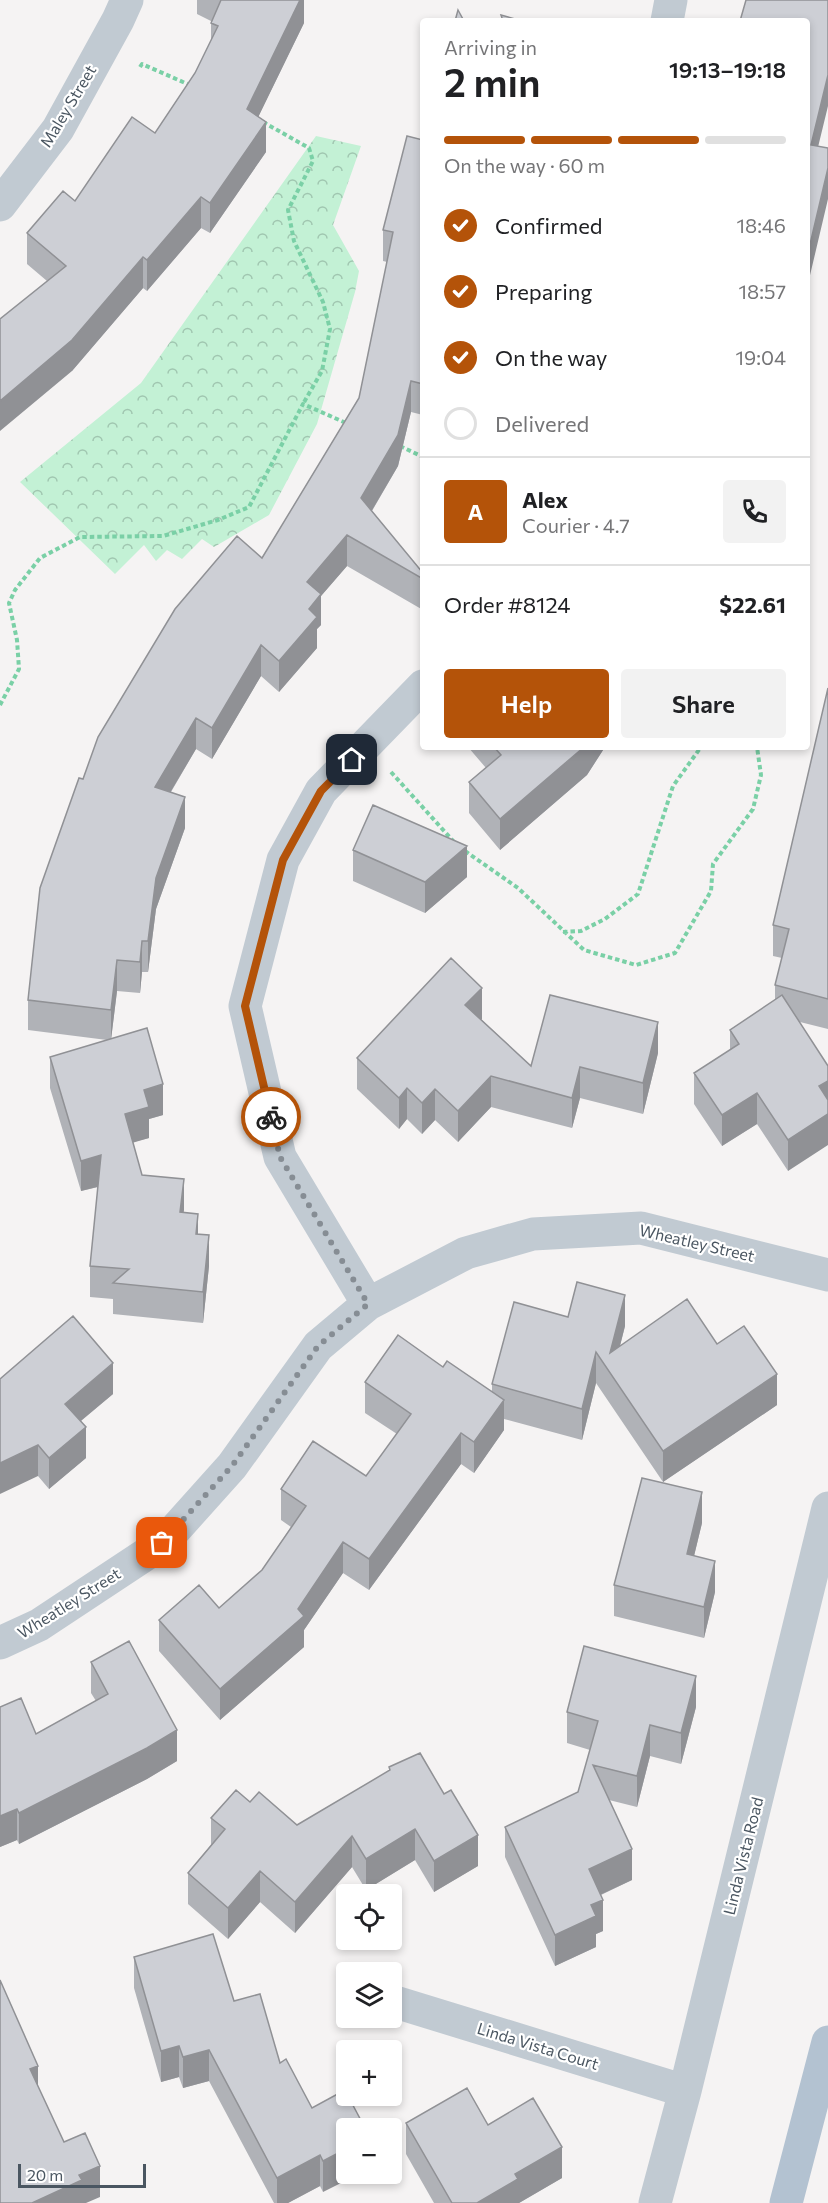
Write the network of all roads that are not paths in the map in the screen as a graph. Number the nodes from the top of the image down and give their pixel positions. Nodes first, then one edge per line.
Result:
1 (127, 0) edge
2 (671, 0) edge
3 (668, 18) edge
4 (0, 206) edge
5 (420, 689) edge
6 (828, 1275) edge
7 (368, 1304) junction
8 (828, 1508) edge
9 (0, 1643) edge
10 (402, 2004) edge
11 (828, 2042) edge
12 (685, 2091) junction
13 (655, 2203) edge
14 (786, 2203) edge

1 - 4 street, Maley Street
2 - 3 street
5 - 7 street
6 - 7 street, Wheatley Street
7 - 9 street, Wheatley Street
8 - 12 street, Linda Vista Road
10 - 12 street, Linda Vista Court
11 - 14 main road
12 - 13 street, Linda Vista Road

